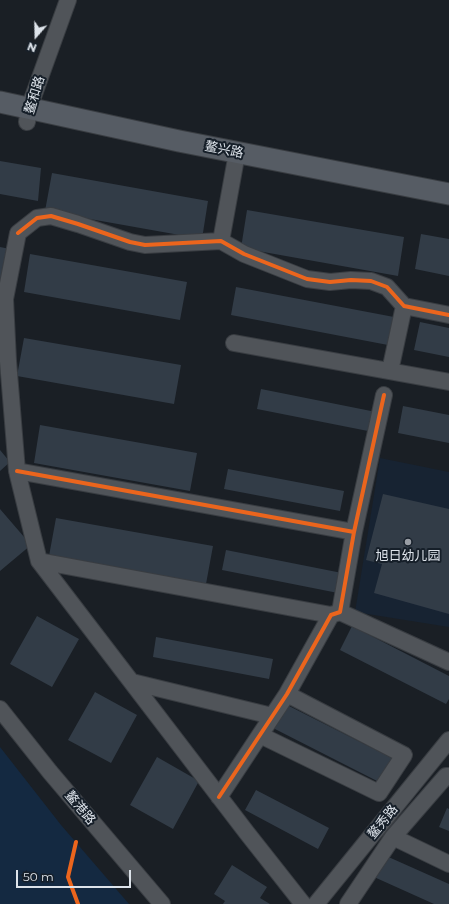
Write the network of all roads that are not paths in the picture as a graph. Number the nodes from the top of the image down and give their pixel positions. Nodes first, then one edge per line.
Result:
1 (68, 0) edge
2 (0, 102) edge
3 (28, 115) junction
4 (0, 116) edge
5 (236, 159) junction
6 (449, 194) edge
7 (449, 208) edge
8 (221, 242) junction
9 (404, 306) junction
10 (449, 315) edge
11 (234, 343) dead end
12 (390, 371) junction
13 (449, 382) edge
14 (384, 395) dead end
15 (17, 471) junction
16 (354, 532) junction
17 (39, 561) junction
18 (336, 614) junction
19 (449, 662) edge
20 (132, 682) junction
21 (286, 694) junction
22 (0, 709) edge
23 (272, 716) junction
24 (260, 735) junction
25 (449, 740) edge
26 (449, 776) edge
27 (219, 797) junction
28 (393, 837) junction
29 (449, 864) edge
30 (162, 904) edge
31 (303, 904) edge
32 (316, 904) edge
33 (348, 904) edge

1 - 3 street, 鳌和路
2 - 3 main road, 鳌兴路
3 - 4 main road, 鳌兴路
3 - 5 main road, 鳌兴路
5 - 6 main road, 鳌兴路
5 - 7 main road, 鳌兴路
5 - 8 street
8 - 9 street
8 - 15 street
9 - 10 street
9 - 12 street
11 - 12 street
12 - 13 street
14 - 16 street
15 - 16 street
15 - 17 street
16 - 18 street
17 - 18 street
17 - 20 street
18 - 19 street
18 - 21 street
20 - 23 street
20 - 27 street
21 - 23 street
21 - 24 street
22 - 30 street, 鳌港路
23 - 24 street
24 - 27 street
25 - 32 street, 鳌秀路
26 - 28 street
27 - 31 street
28 - 29 street
28 - 33 street

